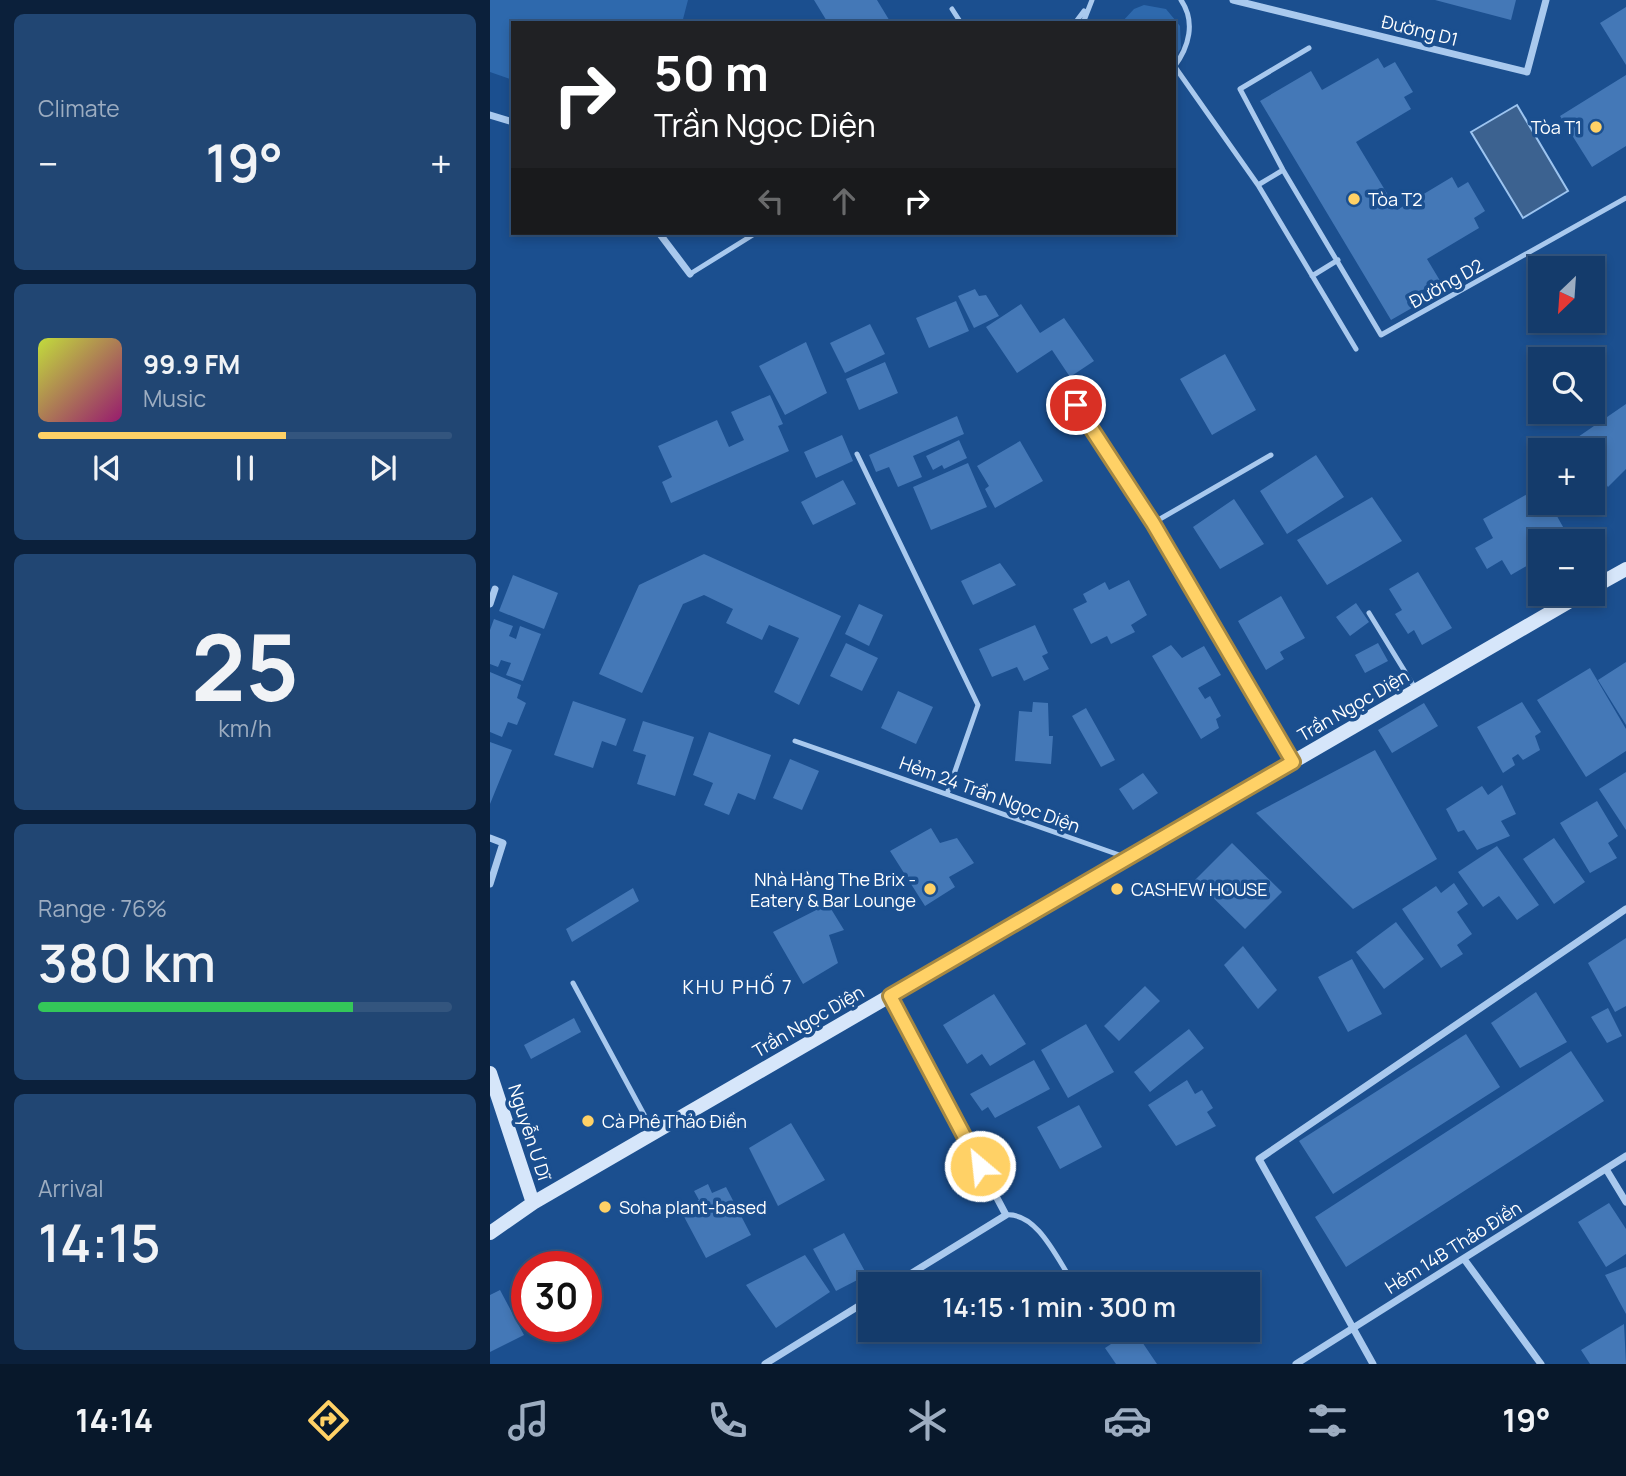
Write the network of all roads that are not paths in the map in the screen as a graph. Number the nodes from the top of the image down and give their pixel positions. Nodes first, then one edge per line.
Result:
1 (1181, 0) edge
2 (1233, 0) edge
3 (1546, 0) edge
4 (1090, 3) edge
5 (952, 9) dead end
6 (960, 21) edge
7 (1076, 21) edge
8 (1084, 21) edge
9 (1309, 48) dead end
10 (1176, 64) edge
11 (1176, 70) edge
12 (490, 115) edge
13 (511, 121) edge
14 (1283, 170) junction
15 (1258, 185) junction
16 (1626, 198) edge
17 (661, 235) edge
18 (753, 235) edge
19 (1338, 260) junction
20 (690, 274) joint
21 (1312, 276) junction
22 (1356, 349) dead end
23 (1076, 405) dead end
24 (857, 454) dead end
25 (1271, 455) dead end
26 (1153, 523) junction
27 (1626, 569) edge
28 (1605, 581) edge
29 (495, 589) dead end
30 (490, 604) edge
31 (1562, 606) edge
32 (1368, 613) dead end
33 (1417, 690) junction
34 (795, 741) dead end
35 (1293, 762) junction
36 (947, 794) junction
37 (490, 838) edge
38 (1128, 858) junction
39 (490, 884) edge
40 (1626, 909) edge
41 (572, 983) dead end
42 (890, 996) junction
43 (490, 1073) edge
44 (654, 1133) junction
45 (1626, 1156) edge
46 (1605, 1169) junction
47 (1626, 1202) edge
48 (533, 1203) junction
49 (1006, 1215) junction
50 (490, 1233) edge
51 (1464, 1259) junction
52 (913, 1272) edge
53 (1066, 1272) edge
54 (858, 1306) edge
55 (1353, 1328) junction
56 (765, 1364) edge
57 (1296, 1364) edge
58 (1373, 1364) edge
59 (1541, 1364) edge

1 - 10 lane
2 - 3 street, Đường D1
4 - 7 lane
4 - 8 lane
5 - 6 lane
9 - 14 lane
11 - 15 lane
12 - 13 street
14 - 15 lane
14 - 19 lane
15 - 21 lane
16 - 19 lane, Đường D2
17 - 20 street
18 - 20 lane
19 - 21 lane
21 - 22 lane
23 - 26 lane
24 - 36 lane
25 - 26 lane
26 - 35 lane
27 - 28 street
29 - 30 street
31 - 33 street, Trần Ngọc Diện
32 - 33 lane
33 - 35 street, Trần Ngọc Diện
34 - 36 lane, Hẻm 24 Trần Ngọc Diện
35 - 38 street, Trần Ngọc Diện
36 - 38 lane, Hẻm 24 Trần Ngọc Diện
37 - 39 street
38 - 42 street, Trần Ngọc Diện
40 - 55 street
41 - 44 lane
42 - 44 street, Trần Ngọc Diện
42 - 49 street
43 - 48 street, Nguyễn Ư Dĩ
44 - 48 street, Trần Ngọc Diện
45 - 46 street, Hẻm 14B Thảo Điền
46 - 47 street
46 - 51 street, Hẻm 14B Thảo Điền
48 - 50 street, Trần Ngọc Diện
49 - 52 street
49 - 53 lane
51 - 55 street, Hẻm 14B Thảo Điền
51 - 59 street
54 - 56 street
55 - 57 street, Hẻm 14B Thảo Điền
55 - 58 street

